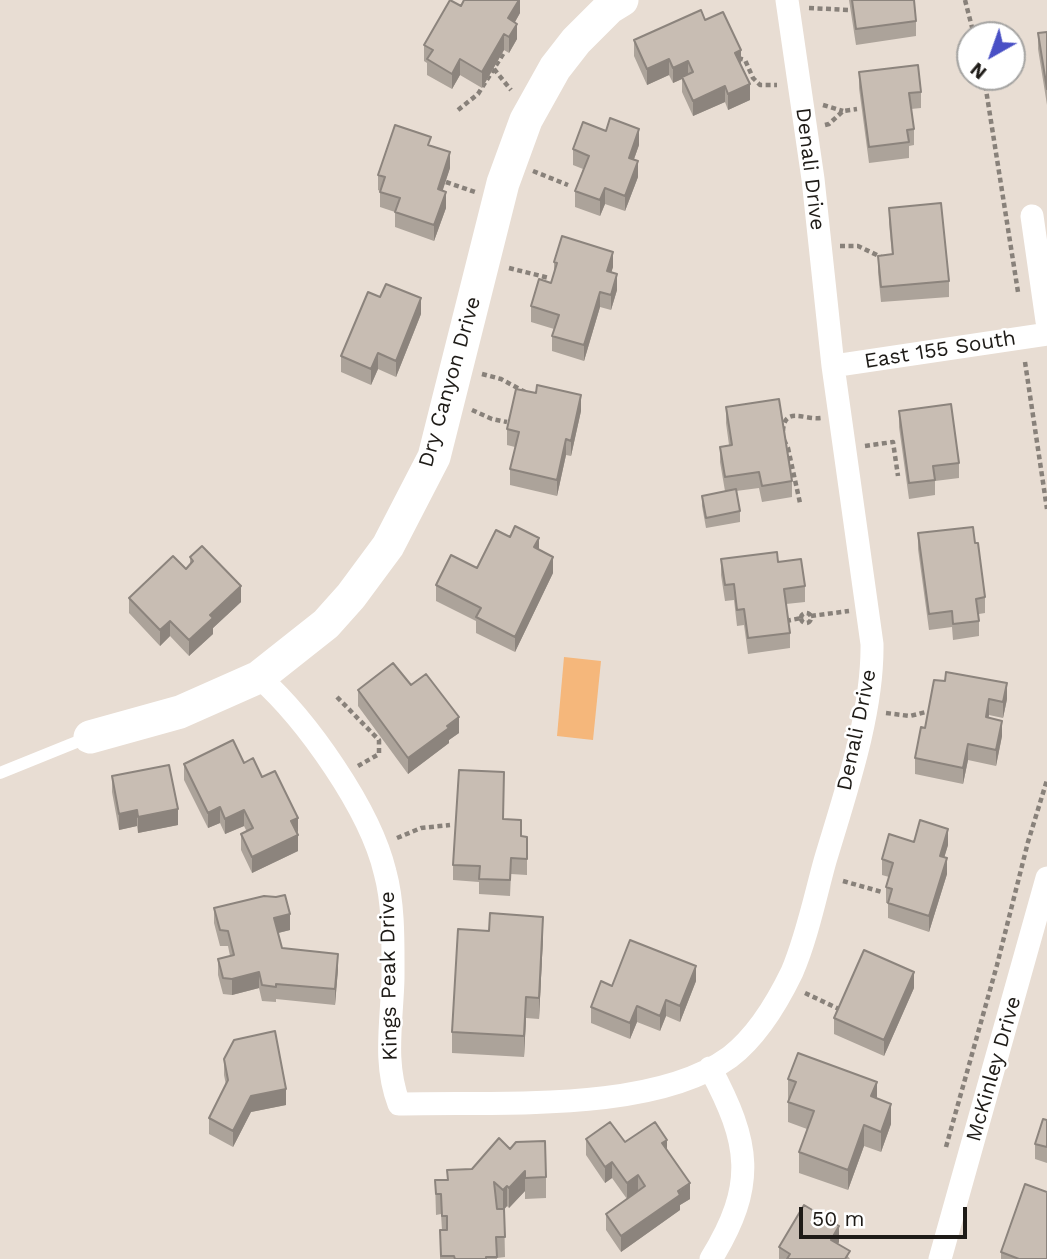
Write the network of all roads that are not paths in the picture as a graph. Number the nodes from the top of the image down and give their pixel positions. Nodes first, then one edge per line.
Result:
1 (622, 0) edge
2 (788, 6) edge
3 (1032, 216) dead end
4 (1047, 321) edge
5 (1047, 334) edge
6 (833, 366) junction
7 (259, 677) junction
8 (90, 737) joint
9 (0, 773) edge
10 (1047, 878) edge
11 (1038, 945) edge
12 (710, 1068) junction
13 (399, 1104) joint
14 (711, 1259) edge
15 (940, 1259) edge

1 - 7 street, Dry Canyon Drive
2 - 6 street, Denali Drive
3 - 4 street
5 - 6 street, East 155 South
6 - 12 street, Denali Drive
7 - 8 street, Dry Canyon Drive
7 - 13 street, Kings Peak Drive
8 - 9 lane, Dry Canyon Drive
10 - 11 street, McKinley Drive
11 - 15 street, McKinley Drive
12 - 13 street, Denali Drive
12 - 14 street

